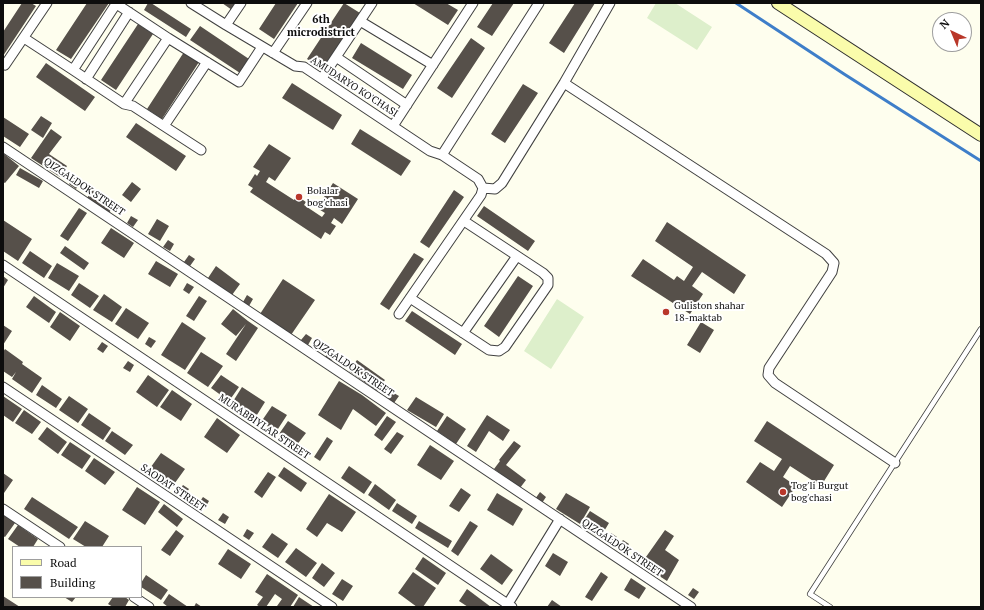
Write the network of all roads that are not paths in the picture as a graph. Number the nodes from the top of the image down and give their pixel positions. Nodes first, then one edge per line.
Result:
1 (47, 3) edge
2 (115, 3) edge
3 (191, 3) edge
4 (241, 3) edge
5 (307, 3) edge
6 (539, 3) edge
7 (610, 3) edge
8 (778, 3) edge
9 (369, 4) edge
10 (470, 4) edge
11 (129, 12) junction
12 (360, 21) junction
13 (226, 25) junction
14 (24, 38) junction
15 (168, 38) junction
16 (262, 47) junction
17 (273, 53) junction
18 (336, 57) junction
19 (206, 62) junction
20 (3, 64) edge
21 (433, 65) junction
22 (73, 70) junction
23 (322, 78) junction
24 (86, 79) junction
25 (564, 83) junction
26 (124, 104) junction
27 (407, 104) junction
28 (164, 126) junction
29 (393, 126) junction
30 (981, 135) edge
31 (3, 147) edge
32 (201, 150) dead end
33 (442, 155) junction
34 (483, 188) junction
35 (464, 221) junction
36 (517, 256) junction
37 (3, 264) edge
38 (410, 298) junction
39 (399, 314) dead end
40 (981, 329) edge
41 (463, 333) junction
42 (3, 386) edge
43 (895, 463) junction
44 (3, 509) edge
45 (560, 519) junction
46 (58, 546) edge
47 (136, 598) edge
48 (509, 606) edge
49 (149, 607) edge
50 (332, 607) edge
51 (691, 607) edge
52 (830, 607) edge

1 - 14 street
2 - 11 street
2 - 22 street
3 - 13 street, AMUDARYO KO'CHASI
4 - 13 street
5 - 17 street
6 - 33 street
7 - 25 street
8 - 30 main road
9 - 12 street
10 - 21 street
11 - 15 street
11 - 24 street
12 - 18 street
12 - 21 street
13 - 16 street, AMUDARYO KO'CHASI
14 - 20 street
14 - 22 street
15 - 19 street
15 - 26 street
16 - 17 street, AMUDARYO KO'CHASI
16 - 19 street
17 - 23 street, AMUDARYO KO'CHASI
18 - 23 street
18 - 27 street
19 - 28 street
21 - 27 street
22 - 24 street
23 - 29 street, AMUDARYO KO'CHASI
24 - 26 street
25 - 34 street
25 - 43 street
26 - 28 street
27 - 29 street
28 - 32 street
29 - 33 street, AMUDARYO KO'CHASI
31 - 45 street, QIZGALDOK STREET
33 - 34 street, AMUDARYO KO'CHASI
34 - 35 street
35 - 36 street
35 - 38 street
36 - 41 street
36 - 41 street
37 - 48 street, MURABBIYLAR STREET
38 - 39 street
38 - 41 street
40 - 43 lane
42 - 50 street, SAODAT STREET
43 - 52 lane
44 - 46 street
45 - 48 street
45 - 51 street, QIZGALDOK STREET
47 - 49 street

